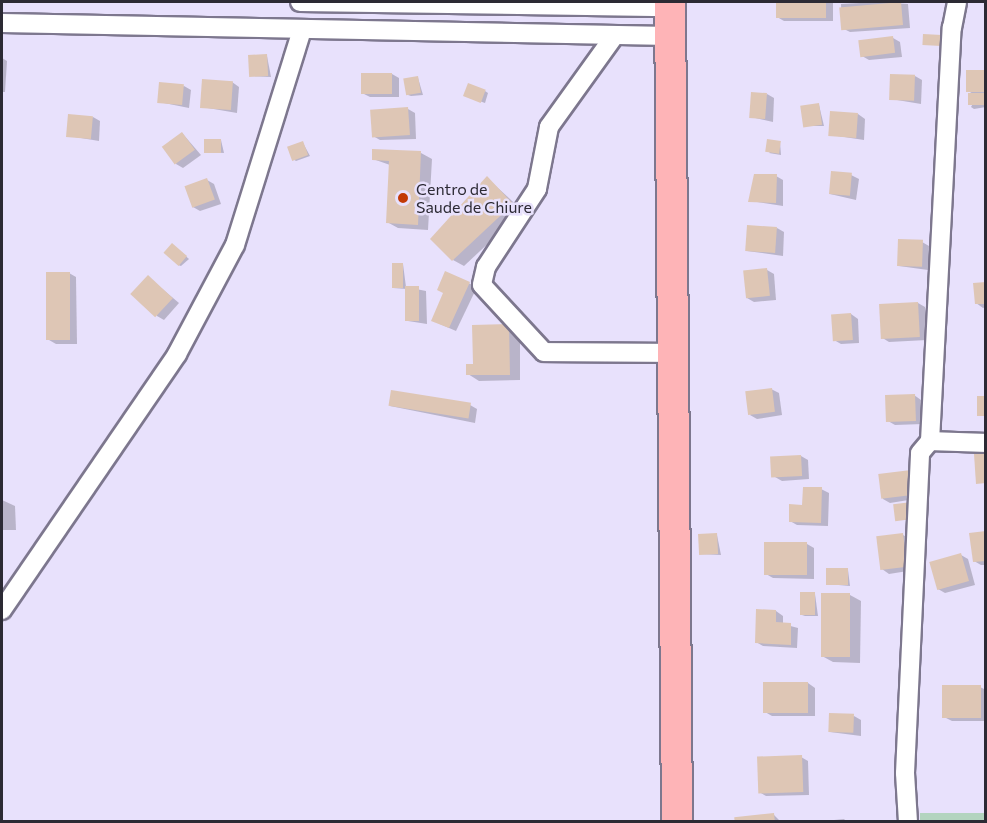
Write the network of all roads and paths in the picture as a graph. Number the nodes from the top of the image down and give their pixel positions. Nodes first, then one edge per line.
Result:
1 (300, 2) edge
2 (957, 2) edge
3 (438, 3) edge
4 (670, 15) edge
5 (2, 23) edge
6 (302, 30) junction
7 (615, 35) junction
8 (673, 353) junction
9 (930, 441) junction
10 (986, 443) edge
11 (2, 610) edge
12 (677, 822) edge
13 (908, 822) edge

1 - 3 street
2 - 9 street
3 - 4 street
4 - 7 street
4 - 8 highway
5 - 6 street
6 - 7 street
6 - 11 street
7 - 8 street
8 - 12 highway
9 - 10 street
9 - 13 street

